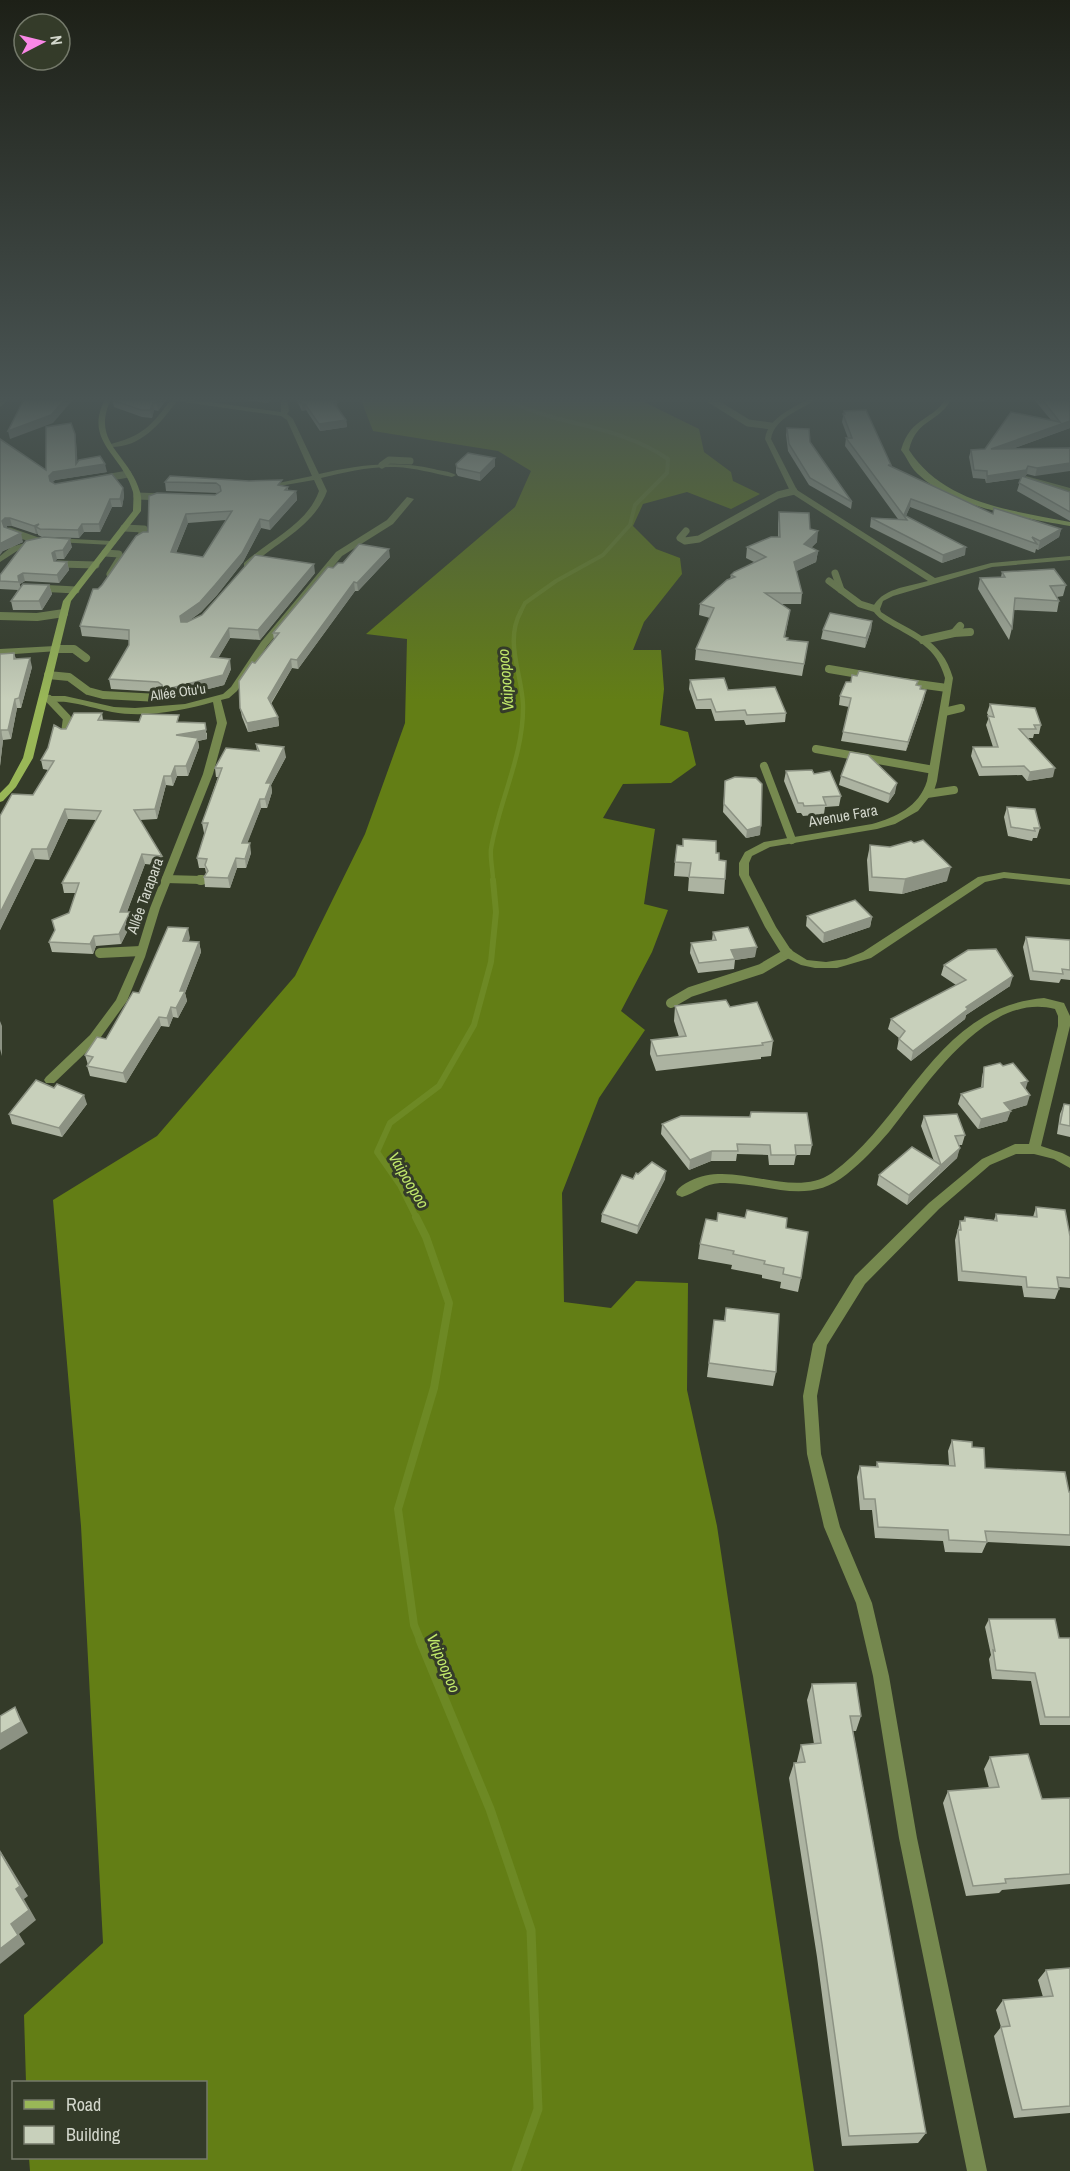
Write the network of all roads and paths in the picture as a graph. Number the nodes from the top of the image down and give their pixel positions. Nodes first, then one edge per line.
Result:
1 (137, 498) edge
2 (322, 498) edge
3 (772, 498) edge
4 (805, 498) edge
5 (967, 498) edge
6 (410, 499) dead end
7 (1070, 524) edge
8 (124, 528) junction
9 (10, 531) edge
10 (686, 531) dead end
11 (139, 540) edge
12 (38, 541) junction
13 (112, 543) junction
14 (105, 552) junction
15 (1070, 558) edge
16 (0, 560) edge
17 (59, 564) edge
18 (96, 565) junction
19 (241, 572) edge
20 (835, 573) dead end
21 (110, 574) edge
22 (829, 581) dead end
23 (934, 581) junction
24 (25, 587) edge
25 (76, 590) junction
26 (841, 590) junction
27 (876, 609) junction
28 (64, 613) junction
29 (0, 616) edge
30 (970, 632) dead end
31 (923, 640) junction
32 (55, 649) junction
33 (0, 652) edge
34 (86, 658) dead end
35 (829, 669) dead end
36 (48, 675) junction
37 (877, 677) edge
38 (898, 681) edge
39 (947, 688) junction
40 (46, 699) junction
41 (159, 699) dead end
42 (217, 700) junction
43 (961, 708) dead end
44 (944, 712) junction
45 (65, 733) edge
46 (816, 749) dead end
47 (764, 766) dead end
48 (934, 770) junction
49 (954, 790) dead end
50 (2, 794) edge
51 (927, 794) junction
52 (792, 840) junction
53 (166, 879) junction
54 (202, 880) edge
55 (1070, 882) edge
56 (141, 951) junction
57 (100, 953) dead end
58 (788, 953) junction
59 (671, 1004) dead end
60 (1066, 1010) edge
61 (51, 1080) dead end
62 (1034, 1149) junction
63 (1070, 1163) edge
64 (682, 1192) dead end
65 (977, 2171) edge

1 - 8 main road
2 - 19 street
3 - 10 lane
4 - 23 street
5 - 7 main road
6 - 42 street, Allée Otu'u
8 - 11 lane
8 - 13 main road
9 - 12 lane
12 - 13 street
12 - 16 street
13 - 14 main road
14 - 18 main road
14 - 21 lane
15 - 23 street
17 - 18 lane
18 - 25 main road
20 - 26 lane
22 - 26 lane
23 - 27 street
24 - 25 lane
25 - 28 main road
26 - 27 lane
27 - 31 street
28 - 29 lane
28 - 32 main road
30 - 31 lane
31 - 39 street
32 - 33 street
32 - 34 lane
32 - 36 main road
35 - 37 lane
36 - 40 main road
36 - 41 lane
38 - 39 lane
39 - 44 street
40 - 42 street, Allée Otu'u
40 - 45 lane
40 - 50 main road
42 - 53 street, Allée Tarapara
43 - 44 lane
44 - 48 street
46 - 48 lane
47 - 52 lane
48 - 51 street
49 - 51 lane
51 - 52 street, Avenue Fara
52 - 58 street, Avenue Fara
53 - 54 lane
53 - 56 street, Allée Tarapara
55 - 58 street
56 - 57 lane
56 - 61 street, Allée Tarapara
58 - 59 lane
60 - 62 street
60 - 64 street
62 - 63 street
62 - 65 street

